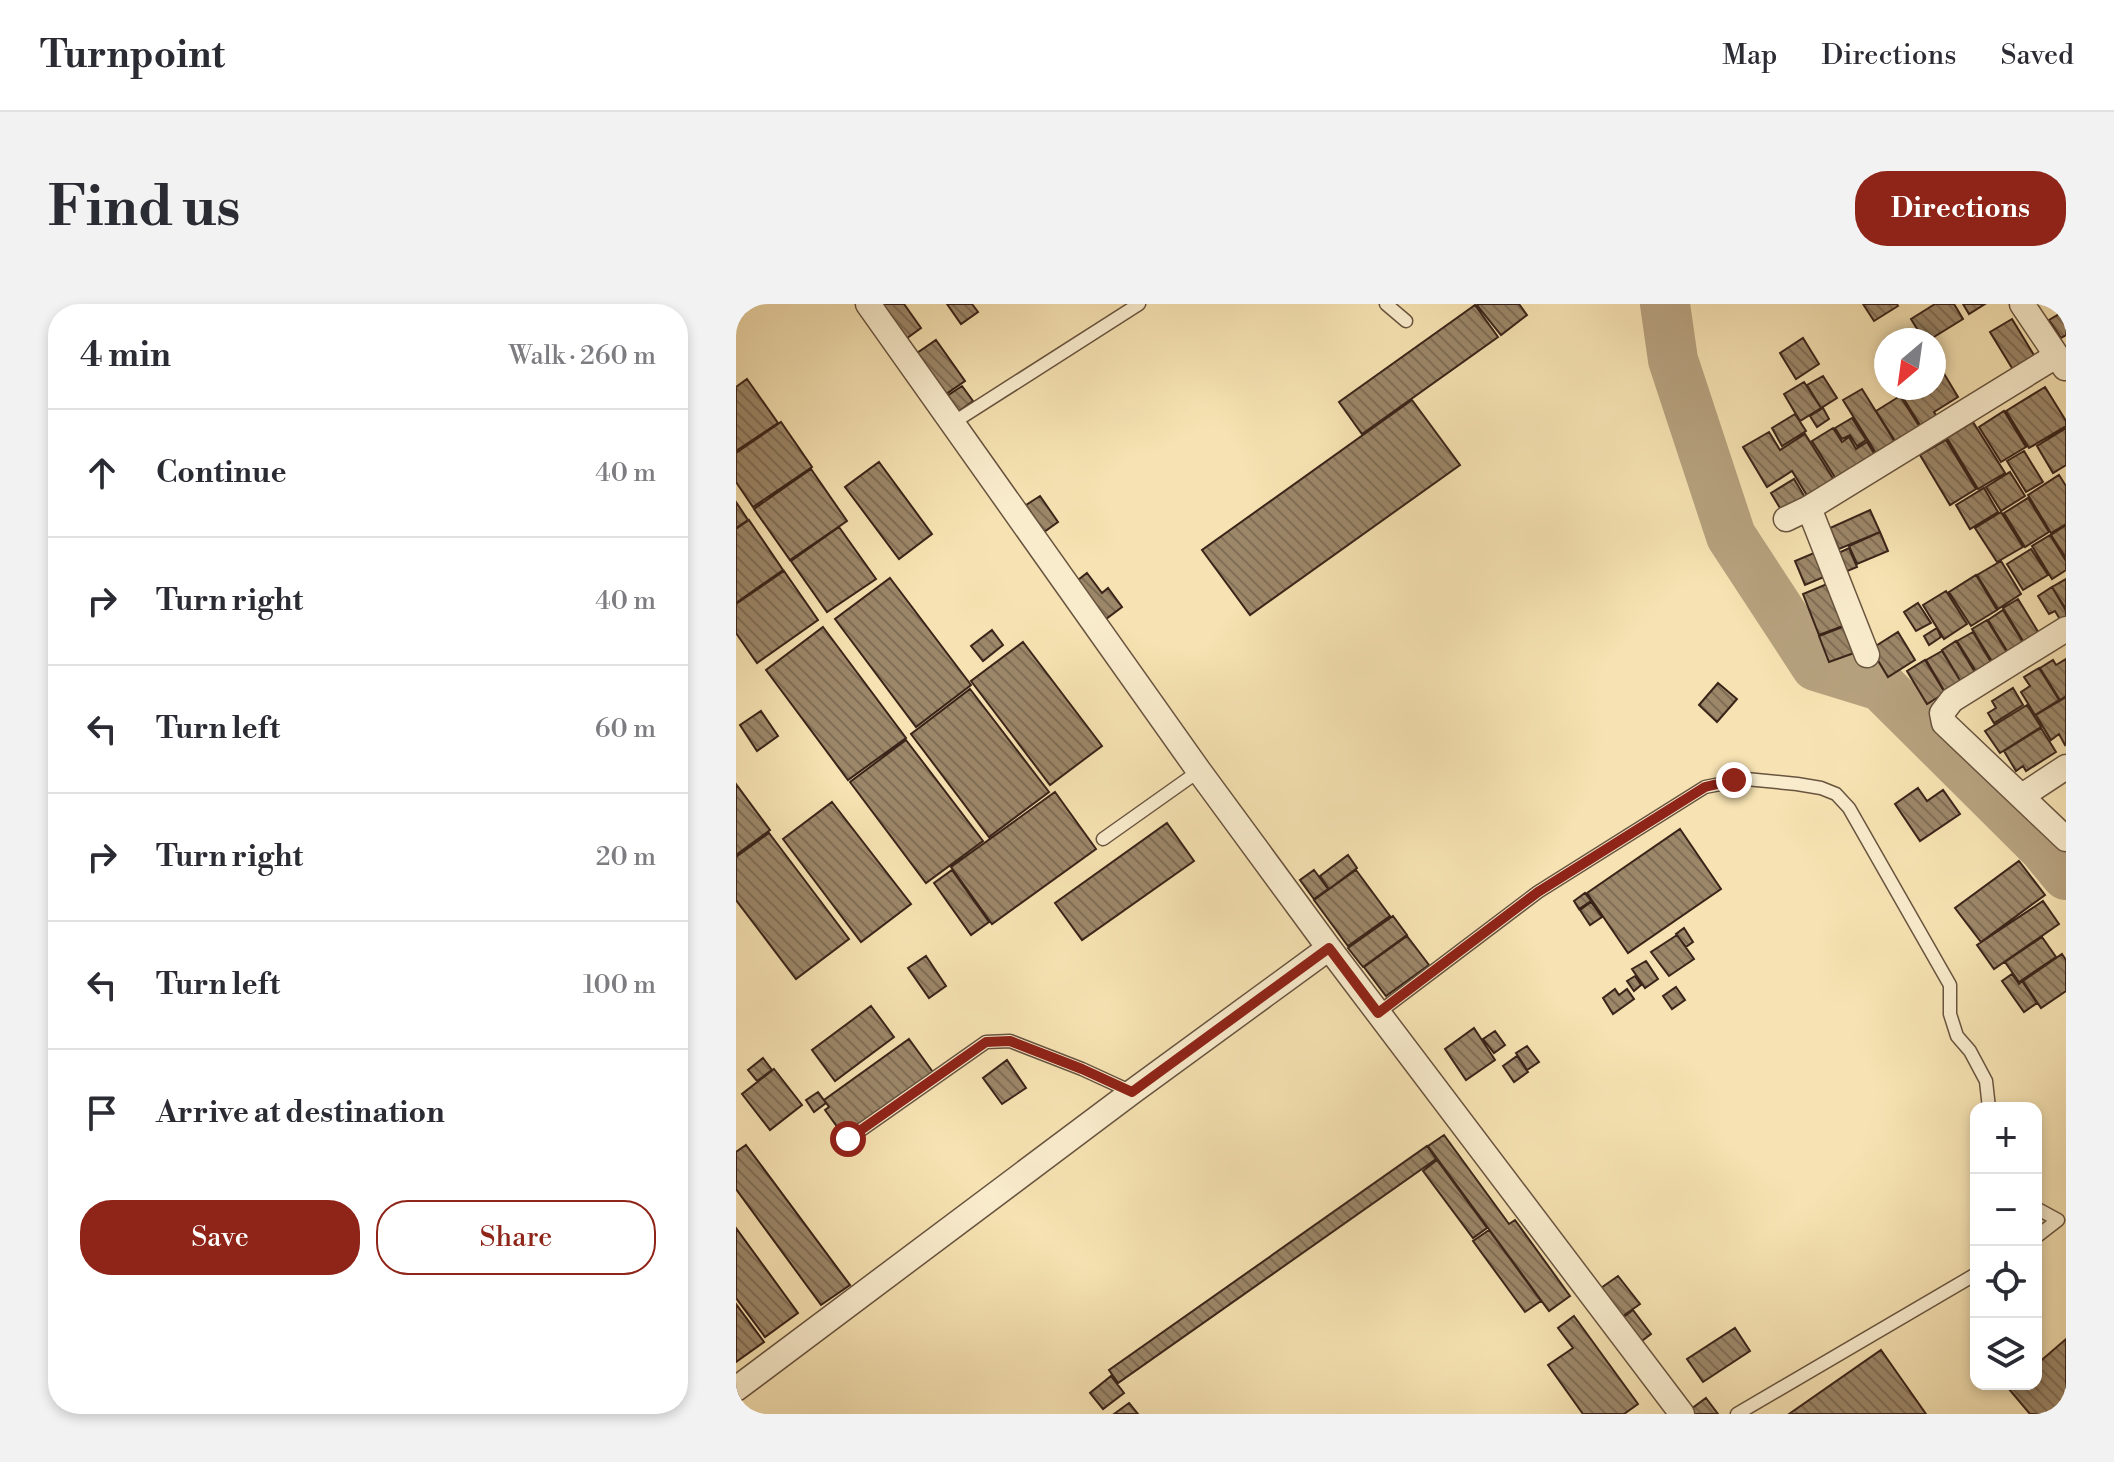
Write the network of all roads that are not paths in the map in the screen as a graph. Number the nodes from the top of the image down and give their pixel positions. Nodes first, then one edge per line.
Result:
1 (868, 304) edge
2 (1139, 304) edge
3 (1386, 304) edge
4 (2022, 304) edge
5 (1406, 321) dead end
6 (2061, 363) edge
7 (951, 424) junction
8 (1809, 508) junction
9 (1786, 519) dead end
10 (2066, 629) edge
11 (1867, 655) dead end
12 (2066, 767) edge
13 (1199, 771) junction
14 (2022, 796) junction
15 (1103, 839) dead end
16 (2066, 839) edge
17 (1329, 948) junction
18 (1378, 1013) junction
19 (1132, 1092) junction
20 (1988, 1102) edge
21 (848, 1139) dead end
22 (2042, 1212) edge
23 (2062, 1225) edge
24 (2042, 1234) edge
25 (1970, 1278) edge
26 (736, 1389) edge
27 (1682, 1414) edge
28 (1737, 1414) edge

1 - 7 street
2 - 7 lane
3 - 5 lane
4 - 6 street
6 - 8 street
7 - 13 street
8 - 9 street
8 - 11 street
10 - 14 street
12 - 14 street
13 - 15 lane
13 - 17 street
14 - 16 street
17 - 18 street
17 - 19 street
18 - 20 lane
18 - 27 street
19 - 21 lane
19 - 26 street
22 - 23 lane
23 - 24 lane
25 - 28 lane

